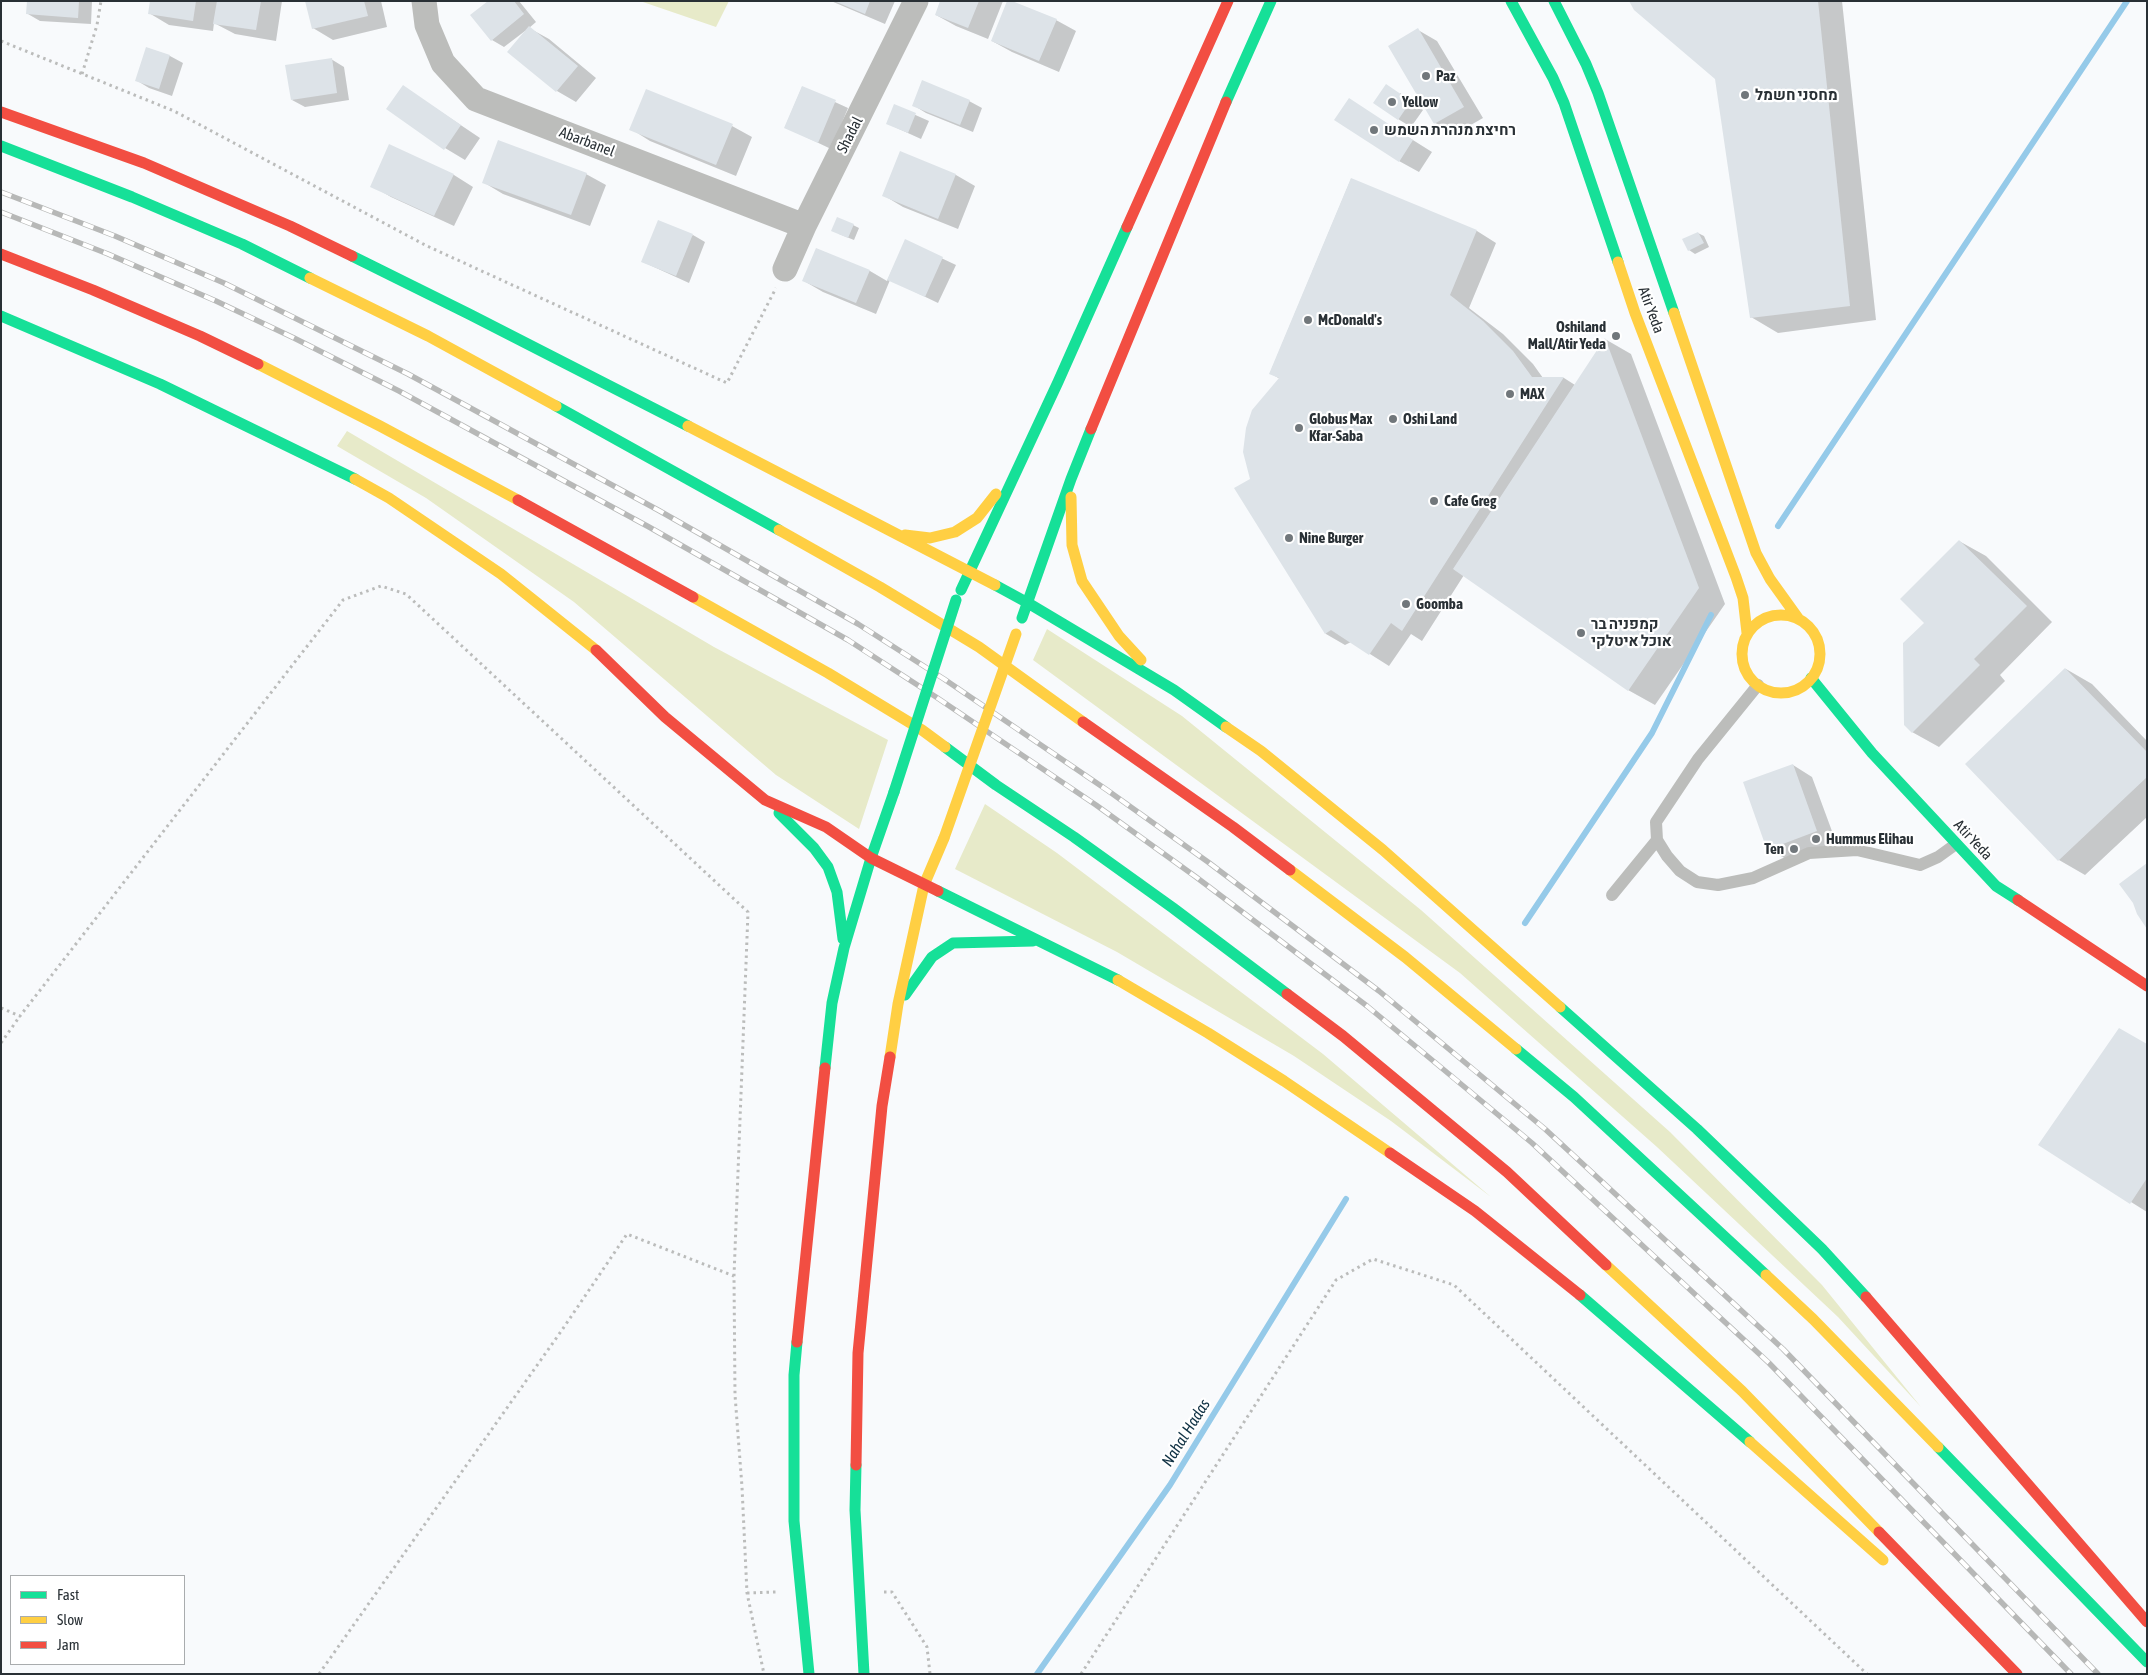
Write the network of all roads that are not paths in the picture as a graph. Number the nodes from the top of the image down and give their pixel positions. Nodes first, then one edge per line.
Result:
1 (424, 1) edge
2 (916, 1) edge
3 (1228, 1) edge
4 (1272, 1) edge
5 (1511, 1) edge
6 (1554, 1) edge
7 (1, 112) edge
8 (1, 146) edge
9 (804, 226) junction
10 (1, 254) edge
11 (785, 269) road end
12 (1, 316) edge
13 (1058, 382) junction
14 (1071, 478) junction
15 (897, 534) junction
16 (968, 572) junction
17 (1028, 603) junction
18 (1798, 618) junction
19 (1747, 634) junction
20 (1811, 678) junction
21 (1758, 686) junction
22 (1174, 690) junction
23 (765, 800) junction
24 (1657, 840) junction
25 (1956, 844) junction
26 (871, 858) junction
27 (924, 885) junction
28 (1612, 895) dead end
29 (1041, 942) junction
30 (844, 948) junction
31 (2147, 986) edge
32 (898, 1004) junction
33 (1893, 1569) dead end
34 (1943, 1615) dead end
35 (2147, 1622) edge
36 (2147, 1662) edge
37 (809, 1674) edge
38 (864, 1674) edge
39 (2008, 1674) edge
40 (2017, 1674) edge

1 - 9 street, Abarbanel
2 - 9 street, Shadal
3 - 13 main road
4 - 14 main road
5 - 19 main road, Atir Yeda
6 - 18 main road, Atir Yeda
7 - 15 main road
8 - 36 main road
9 - 11 street, Shadal
10 - 40 main road
12 - 23 main road
13 - 15 main road
13 - 16 main road
14 - 17 main road
14 - 22 main road
15 - 16 main road
16 - 17 main road
16 - 26 main road, bridge
17 - 22 main road
17 - 27 main road, bridge
18 - 19 main road
18 - 20 main road
19 - 21 main road
20 - 21 main road
20 - 25 main road, Atir Yeda
21 - 24 lane
22 - 35 main road
23 - 26 main road
23 - 30 main road
24 - 25 lane
24 - 28 lane
25 - 31 main road, Atir Yeda
26 - 27 main road
26 - 30 main road
27 - 29 main road
27 - 32 main road
29 - 32 main road
29 - 33 main road
30 - 37 main road
32 - 38 main road
34 - 39 main road

